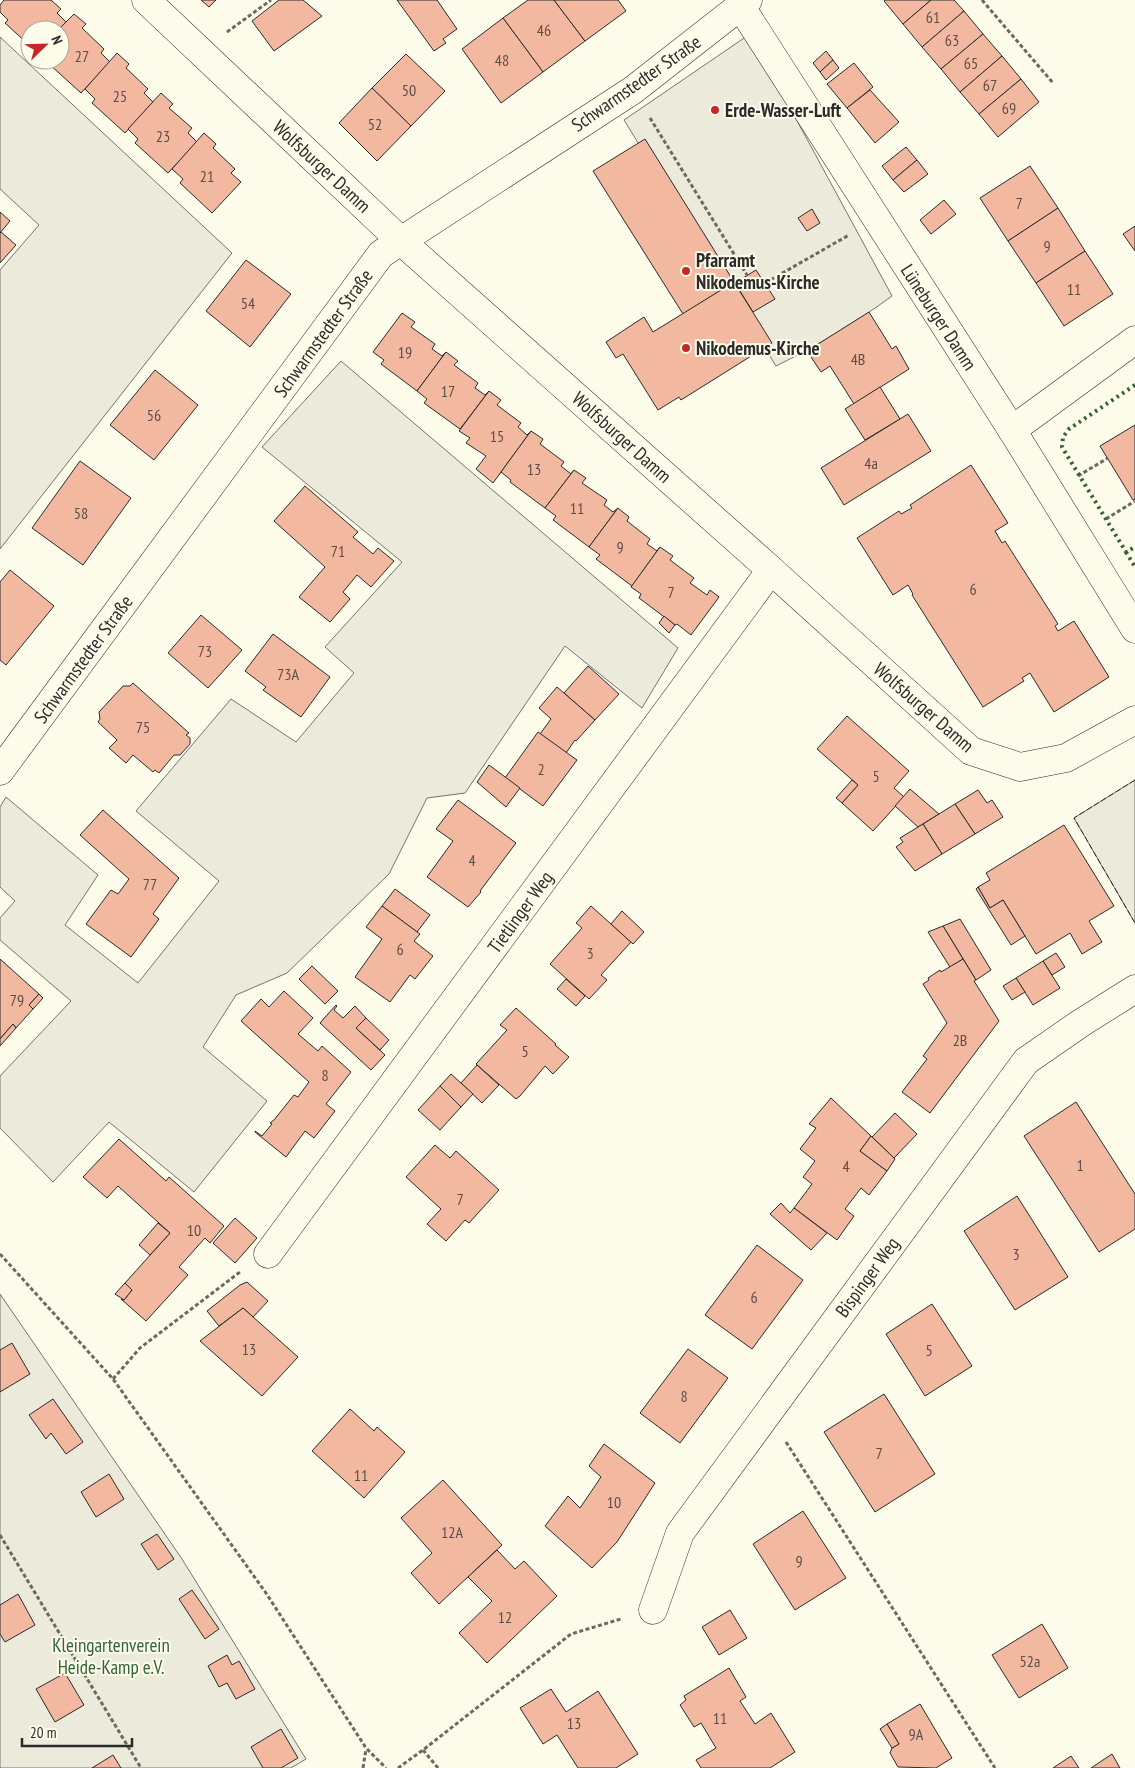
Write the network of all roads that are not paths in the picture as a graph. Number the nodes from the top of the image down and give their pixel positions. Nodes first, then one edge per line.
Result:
1 (146, 0) edge
2 (745, 3) edge
3 (401, 241) junction
4 (1135, 340) edge
5 (1012, 430) junction
6 (771, 570) junction
7 (1135, 629) edge
8 (1135, 720) edge
9 (0, 772) edge
10 (1135, 989) edge
11 (268, 1254) road end
12 (653, 1610) road end

1 - 3 street, Wolfsburger Damm
2 - 3 street, Schwarmstedter Straße
2 - 5 street, Lüneburger Damm
3 - 6 street, Wolfsburger Damm
3 - 9 street, Schwarmstedter Straße
4 - 5 street
5 - 7 street, Lüneburger Damm
6 - 8 street, Wolfsburger Damm
6 - 11 street, Tietlinger Weg
10 - 12 street, Bispinger Weg

